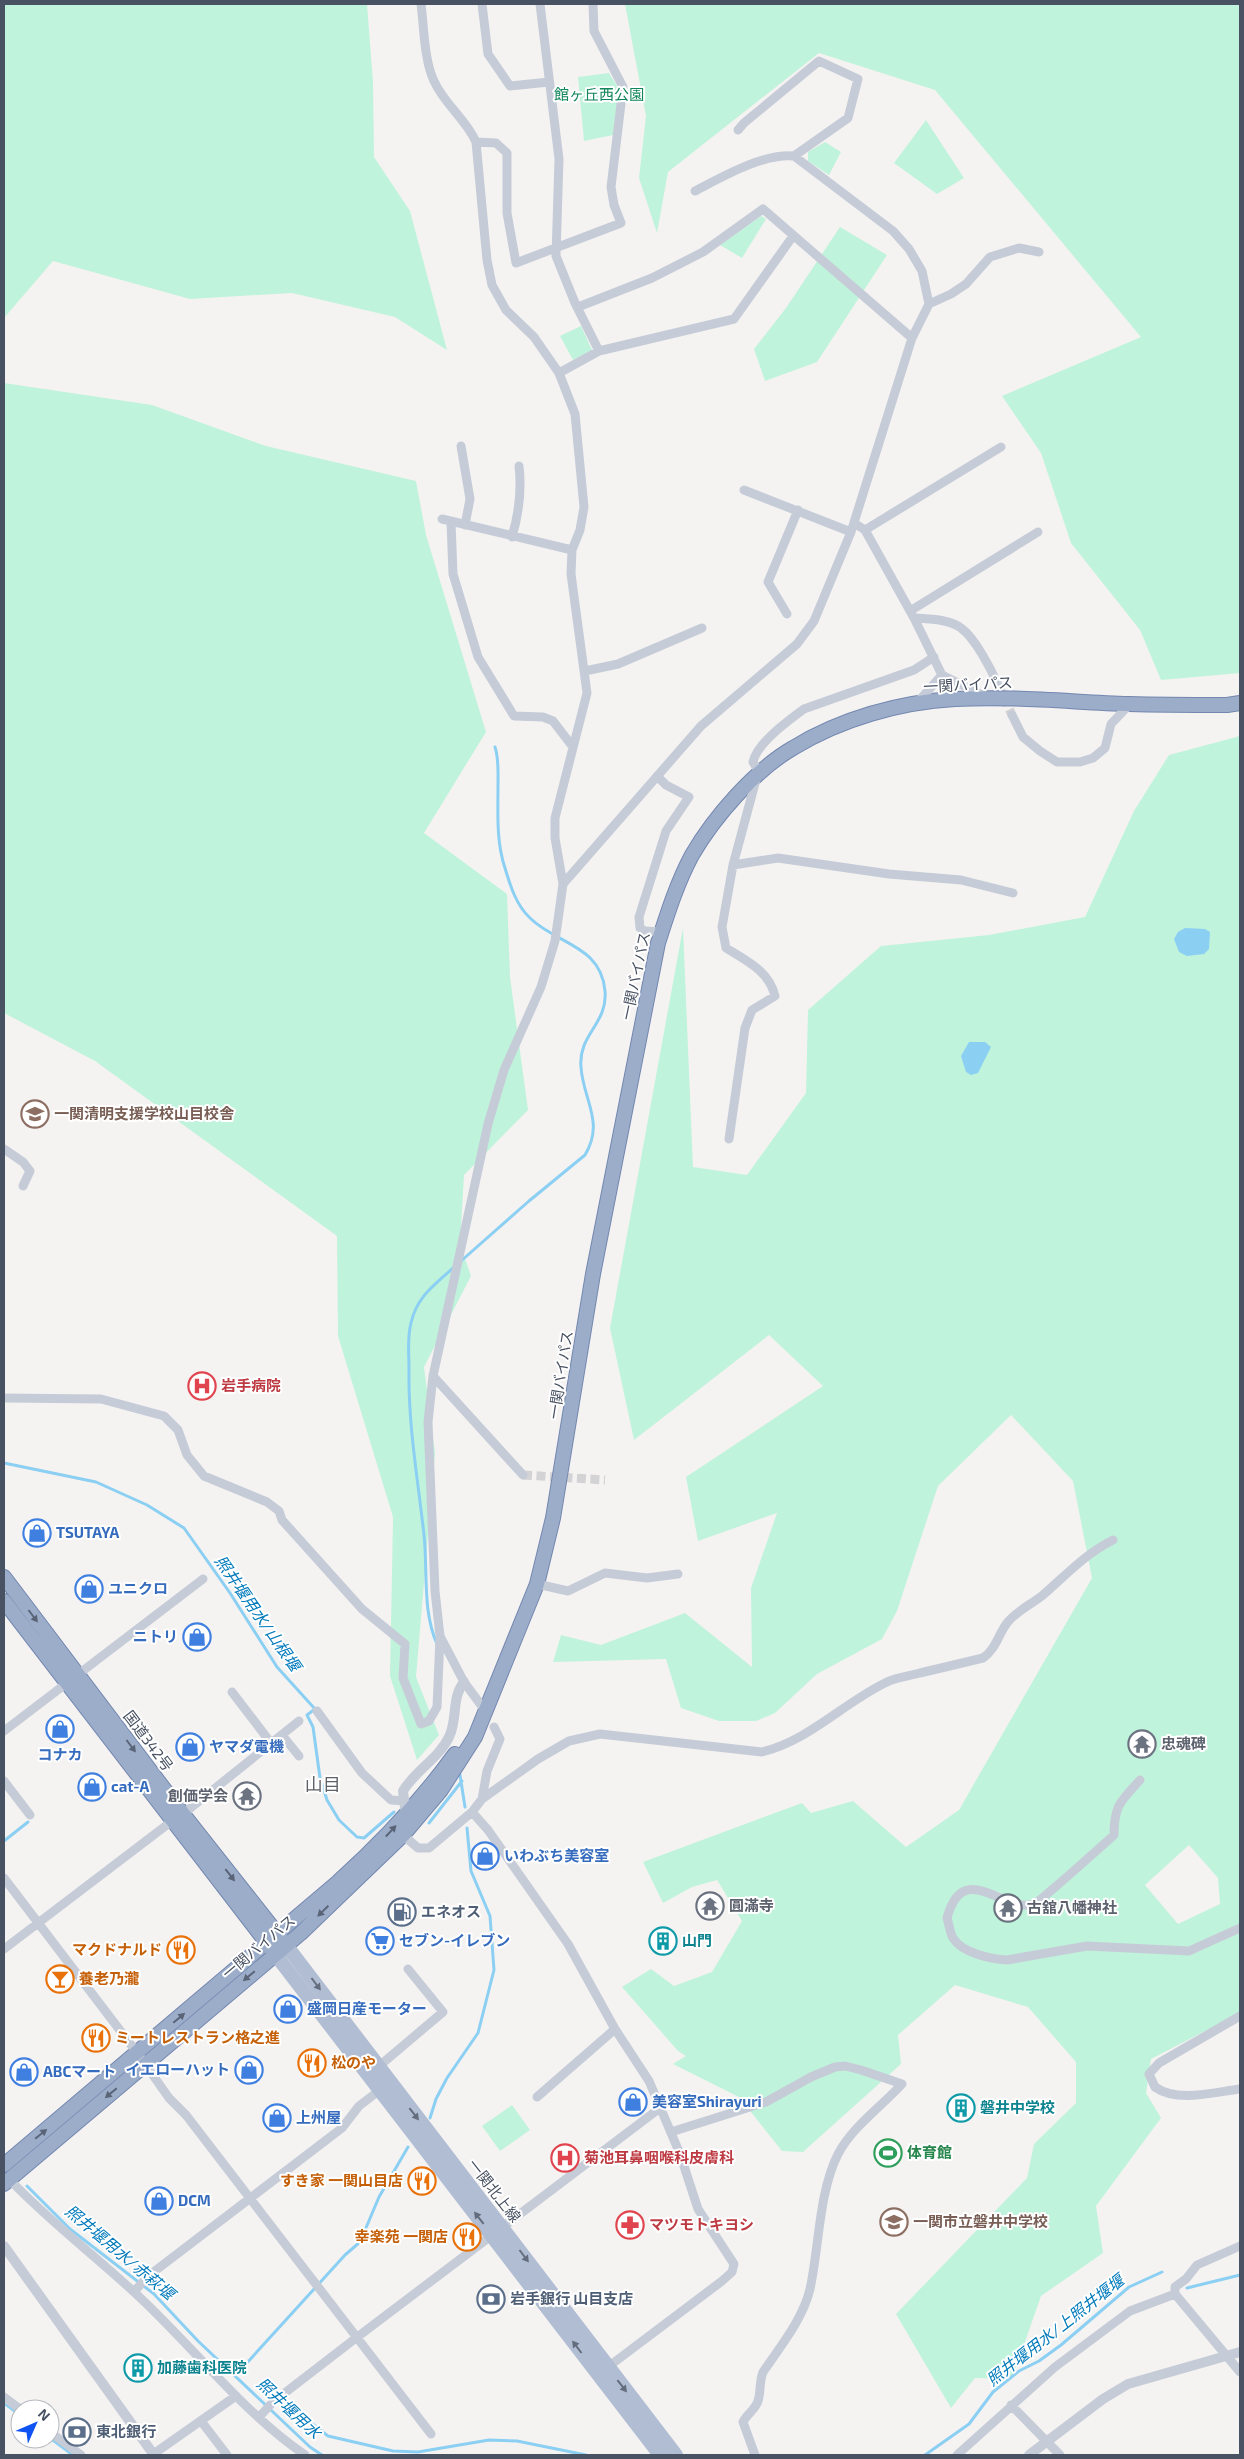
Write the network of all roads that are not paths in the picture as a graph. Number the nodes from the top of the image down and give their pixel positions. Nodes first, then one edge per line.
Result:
1 (421, 4) edge
2 (482, 4) edge
3 (540, 4) edge
4 (593, 4) edge
5 (549, 82) junction
6 (738, 130) dead end
7 (476, 142) junction
8 (794, 156) junction
9 (695, 191) dead end
10 (793, 236) junction
11 (556, 248) junction
12 (1039, 252) dead end
13 (929, 304) junction
14 (578, 307) junction
15 (912, 338) junction
16 (599, 351) junction
17 (558, 372) junction
18 (460, 446) dead end
19 (1001, 447) dead end
20 (519, 466) dead end
21 (744, 490) dead end
22 (798, 510) junction
23 (442, 519) dead end
24 (451, 522) junction
25 (465, 525) junction
26 (852, 527) junction
27 (865, 530) junction
28 (1038, 532) dead end
29 (512, 537) junction
30 (572, 550) junction
31 (787, 614) dead end
32 (912, 614) junction
33 (702, 628) dead end
34 (934, 657) junction
35 (585, 671) junction
36 (942, 675) junction
37 (998, 685) tunnel mouth
38 (990, 699) junction
39 (1240, 703) edge
40 (916, 704) junction
41 (1130, 704) junction
42 (1012, 715) tunnel mouth
43 (573, 747) junction
44 (759, 775) junction
45 (657, 776) junction
46 (732, 865) junction
47 (563, 884) junction
48 (1013, 893) dead end
49 (662, 932) junction
50 (729, 1138) dead end
51 (4, 1149) edge
52 (23, 1186) dead end
53 (433, 1376) junction
54 (4, 1398) edge
55 (523, 1475) tunnel mouth
56 (1113, 1540) dead end
57 (678, 1574) dead end
58 (4, 1577) edge
59 (203, 1579) dead end
60 (536, 1584) junction
61 (4, 1601) edge
62 (440, 1636) junction
63 (72, 1678) junction
64 (464, 1682) junction
65 (232, 1692) dead end
66 (487, 1701) junction
67 (317, 1711) dead end
68 (298, 1721) dead end
69 (494, 1727) dead end
70 (4, 1731) edge
71 (282, 1735) junction
72 (271, 1743) junction
73 (299, 1756) dead end
74 (1140, 1780) dead end
75 (4, 1781) edge
76 (482, 1799) junction
77 (405, 1801) junction
78 (472, 1812) junction
79 (30, 1815) dead end
80 (406, 1816) junction
81 (177, 1818) junction
82 (403, 1834) junction
83 (4, 1878) edge
84 (39, 1922) junction
85 (1240, 1928) edge
86 (276, 1945) junction
87 (4, 1949) edge
88 (408, 1969) dead end
89 (1240, 2016) edge
90 (615, 2029) junction
91 (141, 2059) junction
92 (378, 2067) junction
93 (1240, 2089) edge
94 (380, 2090) junction
95 (537, 2097) dead end
96 (660, 2108) junction
97 (670, 2132) junction
98 (4, 2165) edge
99 (7, 2182) edge
100 (249, 2198) junction
101 (498, 2232) junction
102 (4, 2246) edge
103 (1240, 2246) edge
104 (134, 2292) junction
105 (1175, 2294) junction
106 (356, 2338) junction
107 (1240, 2352) edge
108 (1227, 2356) junction
109 (603, 2371) junction
110 (1240, 2372) edge
111 (236, 2396) junction
112 (1011, 2405) junction
113 (260, 2416) junction
114 (201, 2421) junction
115 (430, 2434) dead end
116 (60, 2439) edge
117 (1047, 2442) junction
118 (81, 2455) edge
119 (153, 2455) edge
120 (227, 2455) edge
121 (305, 2455) edge
122 (660, 2455) edge
123 (676, 2455) edge
124 (755, 2455) edge
125 (957, 2455) edge
126 (1029, 2455) edge
127 (1060, 2455) edge

1 - 7 street
2 - 5 street
3 - 5 street
4 - 11 street
5 - 11 street
6 - 8 street
7 - 11 street
7 - 17 street
8 - 9 street
8 - 13 street
10 - 14 street
10 - 15 street
10 - 16 street
11 - 14 street
12 - 13 street
13 - 15 street
14 - 16 street
15 - 26 street
16 - 17 street
17 - 30 street
18 - 25 street
19 - 27 street
20 - 29 street
21 - 22 street
22 - 26 street
22 - 31 street
23 - 24 street
24 - 25 street
24 - 43 street
25 - 29 street
26 - 27 street
26 - 45 street
27 - 32 street
28 - 32 street
29 - 30 street
30 - 35 street
32 - 34 street
32 - 37 street
33 - 35 street
34 - 36 street
34 - 44 street
35 - 43 street
36 - 38 street
36 - 40 street
38 - 40 highway, 一関バイパス
38 - 41 highway, 一関バイパス
39 - 41 highway, 一関バイパス
40 - 44 highway, 一関バイパス
41 - 42 street
43 - 47 street
44 - 46 street
44 - 49 highway, 一関バイパス
45 - 47 street
45 - 49 street
46 - 48 street
46 - 50 street
47 - 53 street
49 - 60 highway, 一関バイパス
51 - 52 street
53 - 55 street
53 - 62 street
54 - 62 street
56 - 76 street
57 - 60 street
58 -> 63 highway, 国道342号
59 - 63 street
60 - 66 highway, 一関バイパス
61 - 63 highway, 国道342号
62 - 64 street
63 - 70 street
63 - 81 highway, 国道342号
64 - 66 street
64 - 77 street
65 - 72 street
66 - 80 highway, 一関バイパス
66 - 82 highway, 一関バイパス
67 - 77 street
68 - 71 street
69 - 76 street
71 - 72 street
71 - 73 street
72 - 81 street
74 - 85 street
75 - 79 street
76 - 78 street
77 - 80 street
78 - 82 street
78 - 90 street
86 -> 80 highway, 一関バイパス
81 - 84 street
81 - 86 highway, 国道342号
82 -> 86 highway, 一関バイパス
83 - 84 street
84 - 87 street
84 - 91 street
86 - 91 highway, 一関バイパス
86 -> 92 main road, 一関北上線
86 - 94 main road, 一関北上線
88 - 92 street
89 - 93 street
90 - 95 street
90 - 96 street
98 -> 91 highway, 一関バイパス
91 -> 99 highway, 一関バイパス
91 - 100 street
92 -> 101 main road, 一関北上線
94 - 100 street
101 -> 94 main road, 一関北上線
96 - 97 street
96 - 101 street
97 - 109 street
97 - 124 street
99 - 104 street
100 - 104 street
100 - 106 street
101 - 106 street
101 - 109 main road, 一関北上線
102 - 119 street
103 - 105 street
104 - 111 street
105 - 108 street
105 - 112 street
106 - 113 street
106 - 115 street
107 - 108 street
108 - 110 street
108 - 117 street
109 - 122 main road, 一関北上線
109 -> 123 main road, 一関北上線
111 - 113 street
111 - 114 street
112 - 117 street
112 - 125 street
113 - 121 street
114 - 119 street
114 - 120 street
116 - 118 street
117 - 126 street
117 - 127 street

